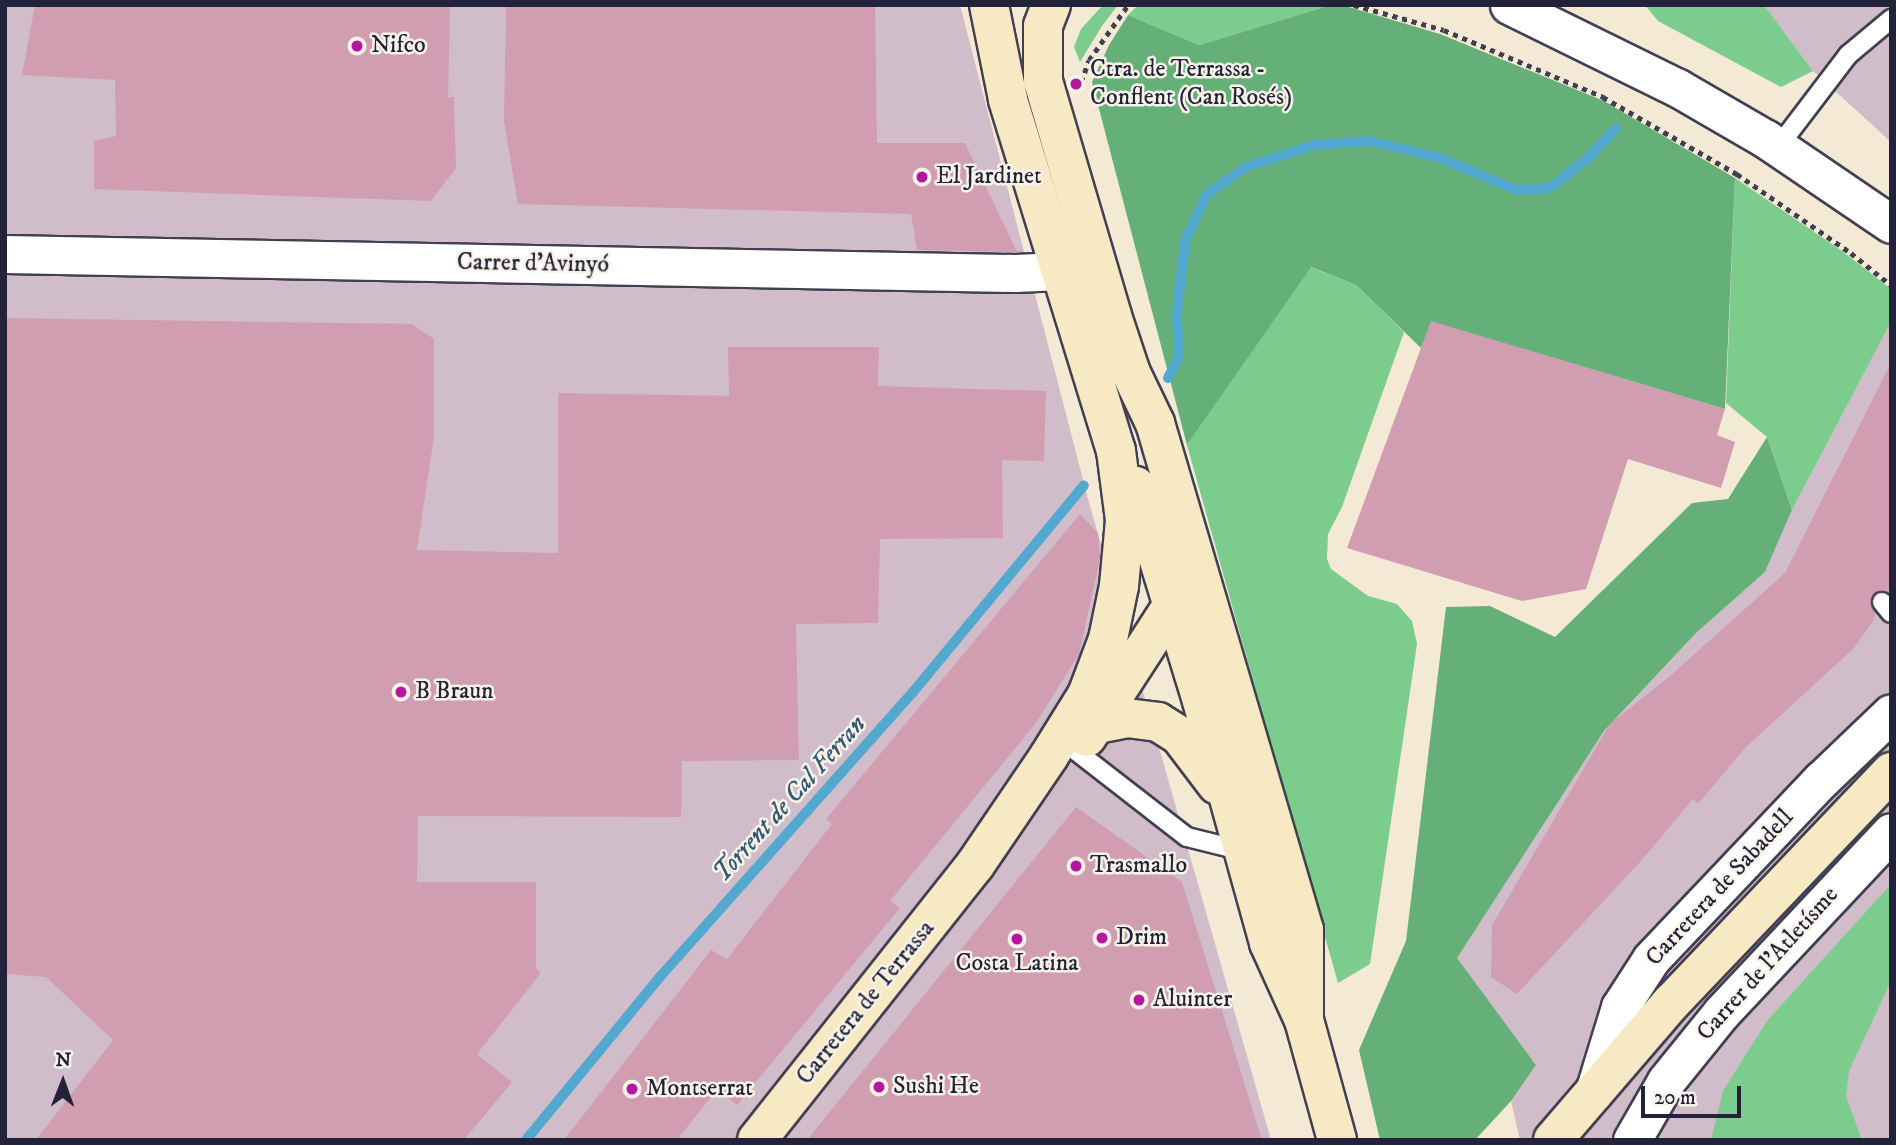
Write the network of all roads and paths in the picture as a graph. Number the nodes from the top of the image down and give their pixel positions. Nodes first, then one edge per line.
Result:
1 (989, 5) edge
2 (1051, 5) edge
3 (1128, 5) edge
4 (1354, 5) edge
5 (1508, 5) edge
6 (1891, 19) edge
7 (1078, 89) dead end
8 (1778, 147) junction
9 (1891, 225) edge
10 (5, 254) edge
11 (1060, 271) junction
12 (1891, 285) edge
13 (1131, 373) junction
14 (1116, 451) junction
15 (1172, 606) junction
16 (1891, 713) edge
17 (1086, 738) junction
18 (1891, 772) edge
19 (1228, 801) junction
20 (1891, 832) edge
21 (1243, 851) junction
22 (975, 865) junction
23 (1304, 1020) junction
24 (1594, 1092) junction
25 (1561, 1134) edge
26 (757, 1140) edge
27 (1337, 1140) edge
28 (1632, 1140) edge

1 - 11 main road
2 - 13 main road
3 - 7 path
4 - 12 path
5 - 8 street
6 - 8 lane
8 - 9 street
10 - 11 street, Carrer d'Avinyó
11 - 14 main road
13 - 15 main road
13 - 23 main road
14 - 15 main road
14 - 22 main road
15 - 17 main road
15 - 19 main road
16 - 24 street, Carretera de Sabadell
17 - 19 main road
17 - 21 lane
17 - 22 main road
18 - 24 main road
19 - 21 main road
20 - 28 street, Carrer de l'Atletísme
21 - 23 main road
22 - 26 main road, Carretera de Terrassa
23 - 27 main road
24 - 25 main road

